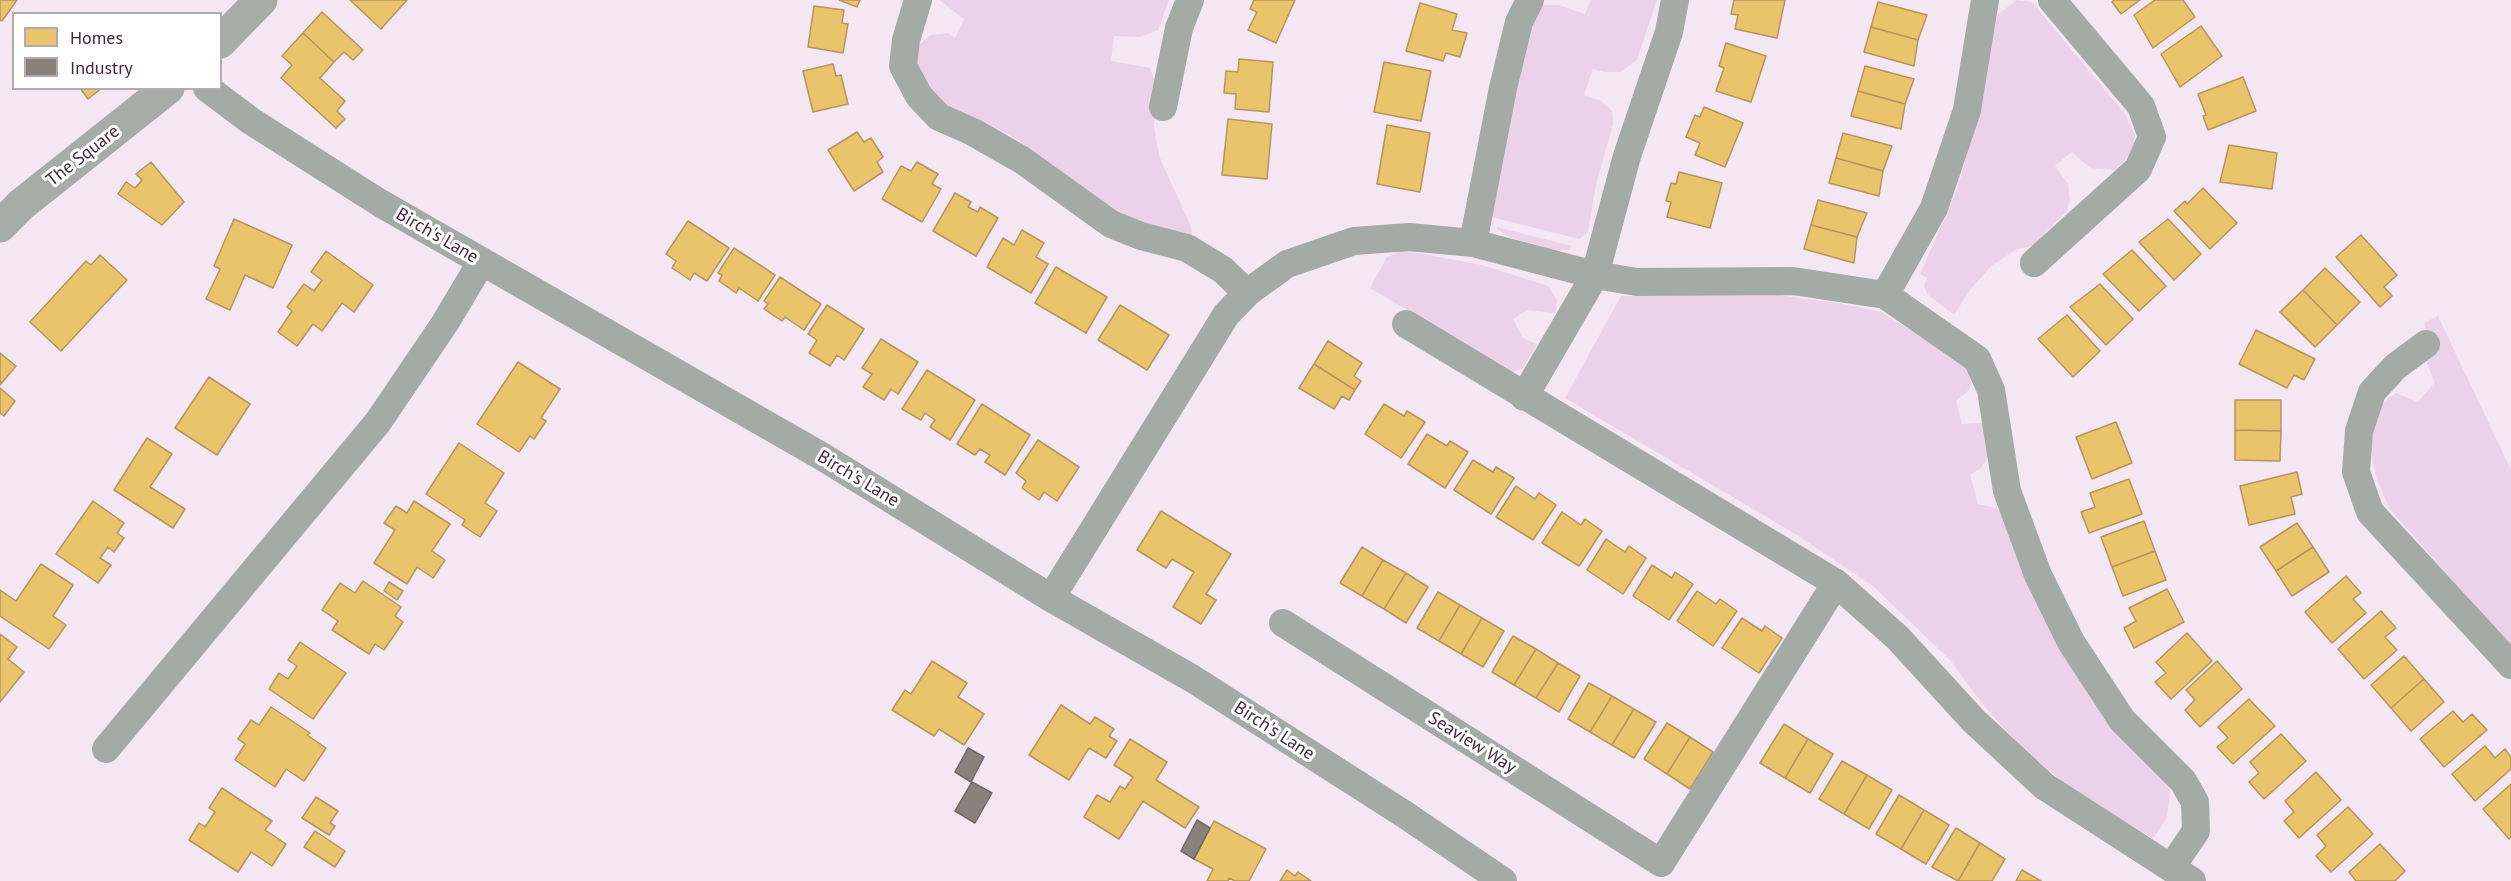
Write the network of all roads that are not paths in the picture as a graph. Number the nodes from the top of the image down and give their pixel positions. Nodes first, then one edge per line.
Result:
1 (261, 0) edge
2 (918, 0) edge
3 (1190, 0) edge
4 (1530, 0) edge
5 (1675, 0) edge
6 (1985, 0) edge
7 (2052, 0) edge
8 (222, 40) edge
9 (165, 90) edge
10 (210, 90) edge
11 (1163, 106) dead end
12 (0, 226) edge
13 (1473, 243) junction
14 (482, 261) junction
15 (2034, 263) dead end
16 (1595, 275) junction
17 (1247, 293) junction
18 (1885, 295) junction
19 (1406, 324) dead end
20 (2426, 344) dead end
21 (1524, 396) junction
22 (1836, 583) junction
23 (1051, 598) junction
24 (1283, 623) dead end
25 (2511, 665) edge
26 (106, 749) dead end
27 (2182, 874) edge
28 (1503, 881) edge

1 - 8 main road
2 - 17 street
3 - 11 street
4 - 13 street
5 - 16 street
6 - 18 street
7 - 15 street
9 - 12 main road, The Square
10 - 14 street, Birch's Lane
13 - 16 street
13 - 17 street
14 - 23 street, Birch's Lane
14 - 26 street
16 - 18 street
16 - 21 street
17 - 23 street
18 - 27 street
19 - 21 street
20 - 25 street
21 - 22 street
22 - 24 street, Seaview Way
22 - 27 street
23 - 28 street, Birch's Lane

